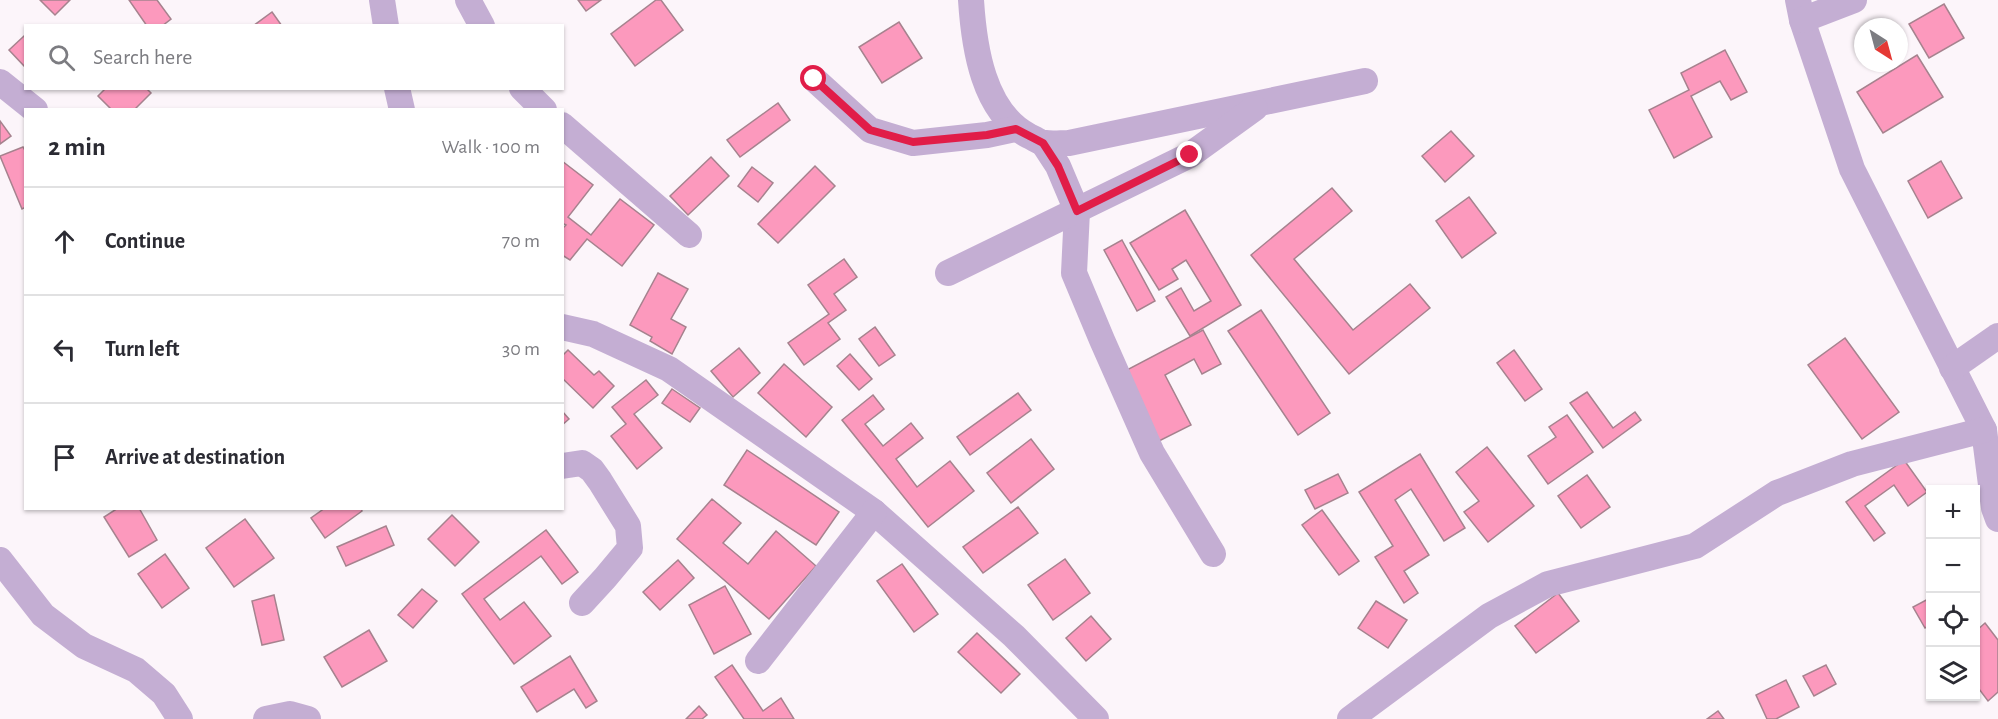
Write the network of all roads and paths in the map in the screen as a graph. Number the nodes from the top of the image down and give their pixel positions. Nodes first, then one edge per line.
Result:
1 (382, 0) edge
2 (468, 0) edge
3 (971, 0) edge
4 (1854, 0) edge
5 (1800, 10) edge
6 (386, 24) edge
7 (481, 24) edge
8 (814, 79) dead end
9 (1365, 81) dead end
10 (0, 82) edge
11 (397, 90) edge
12 (524, 90) edge
13 (1262, 102) junction
14 (32, 108) edge
15 (402, 108) edge
16 (542, 108) edge
17 (564, 127) edge
18 (1016, 129) junction
19 (1043, 143) junction
20 (1077, 211) junction
21 (690, 235) dead end
22 (948, 273) dead end
23 (564, 327) edge
24 (1998, 336) edge
25 (1952, 368) junction
26 (1984, 430) junction
27 (564, 466) edge
28 (874, 512) junction
29 (1998, 519) edge
30 (1213, 554) dead end
31 (0, 560) edge
32 (582, 603) dead end
33 (758, 661) dead end
34 (180, 719) edge
35 (266, 719) edge
36 (308, 719) edge
37 (1096, 719) edge
38 (1350, 719) edge

1 - 6 street
2 - 7 street
3 - 18 street
4 - 5 street
5 - 25 street
8 - 18 street
9 - 13 street
10 - 14 street
11 - 15 street
12 - 16 street
13 - 19 street
13 - 20 street
17 - 21 street
18 - 19 street
19 - 20 street
20 - 22 street
20 - 30 street
23 - 28 street
24 - 25 street
25 - 26 street
26 - 29 street
26 - 38 street
27 - 32 street
28 - 33 street
28 - 37 street
31 - 34 street
35 - 36 street

